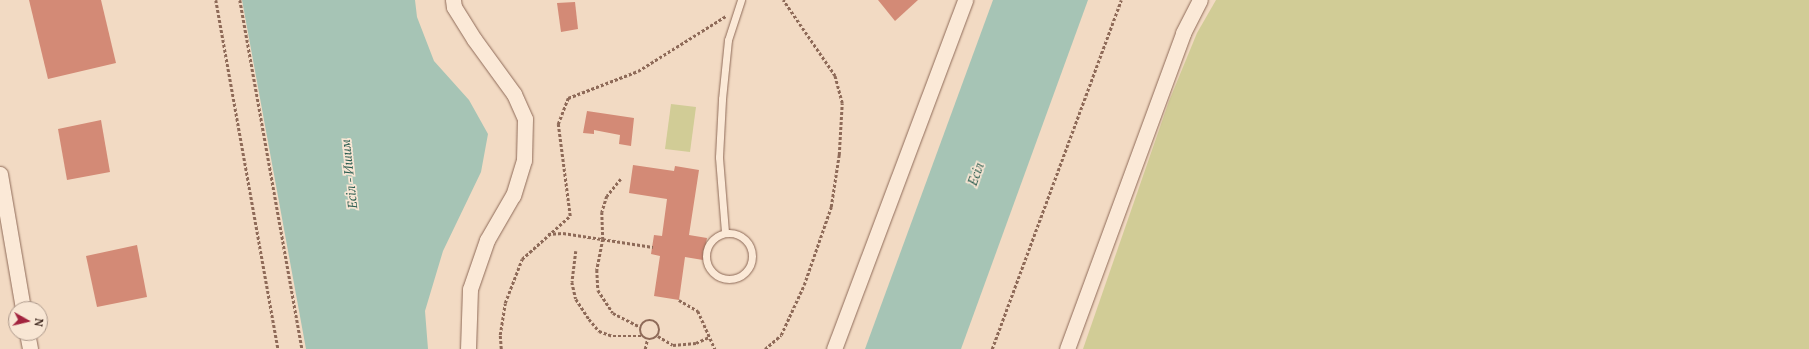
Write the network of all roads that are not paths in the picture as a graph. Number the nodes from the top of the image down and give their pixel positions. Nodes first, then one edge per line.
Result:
1 (453, 0) edge
2 (740, 0) edge
3 (965, 0) edge
4 (1200, 0) edge
5 (0, 174) edge
6 (726, 232) junction
7 (22, 301) edge
8 (468, 349) edge
9 (834, 349) edge
10 (1067, 349) edge

1 - 8 street
2 - 6 lane
3 - 9 street
4 - 10 street
5 - 7 street
6 - 6 lane

